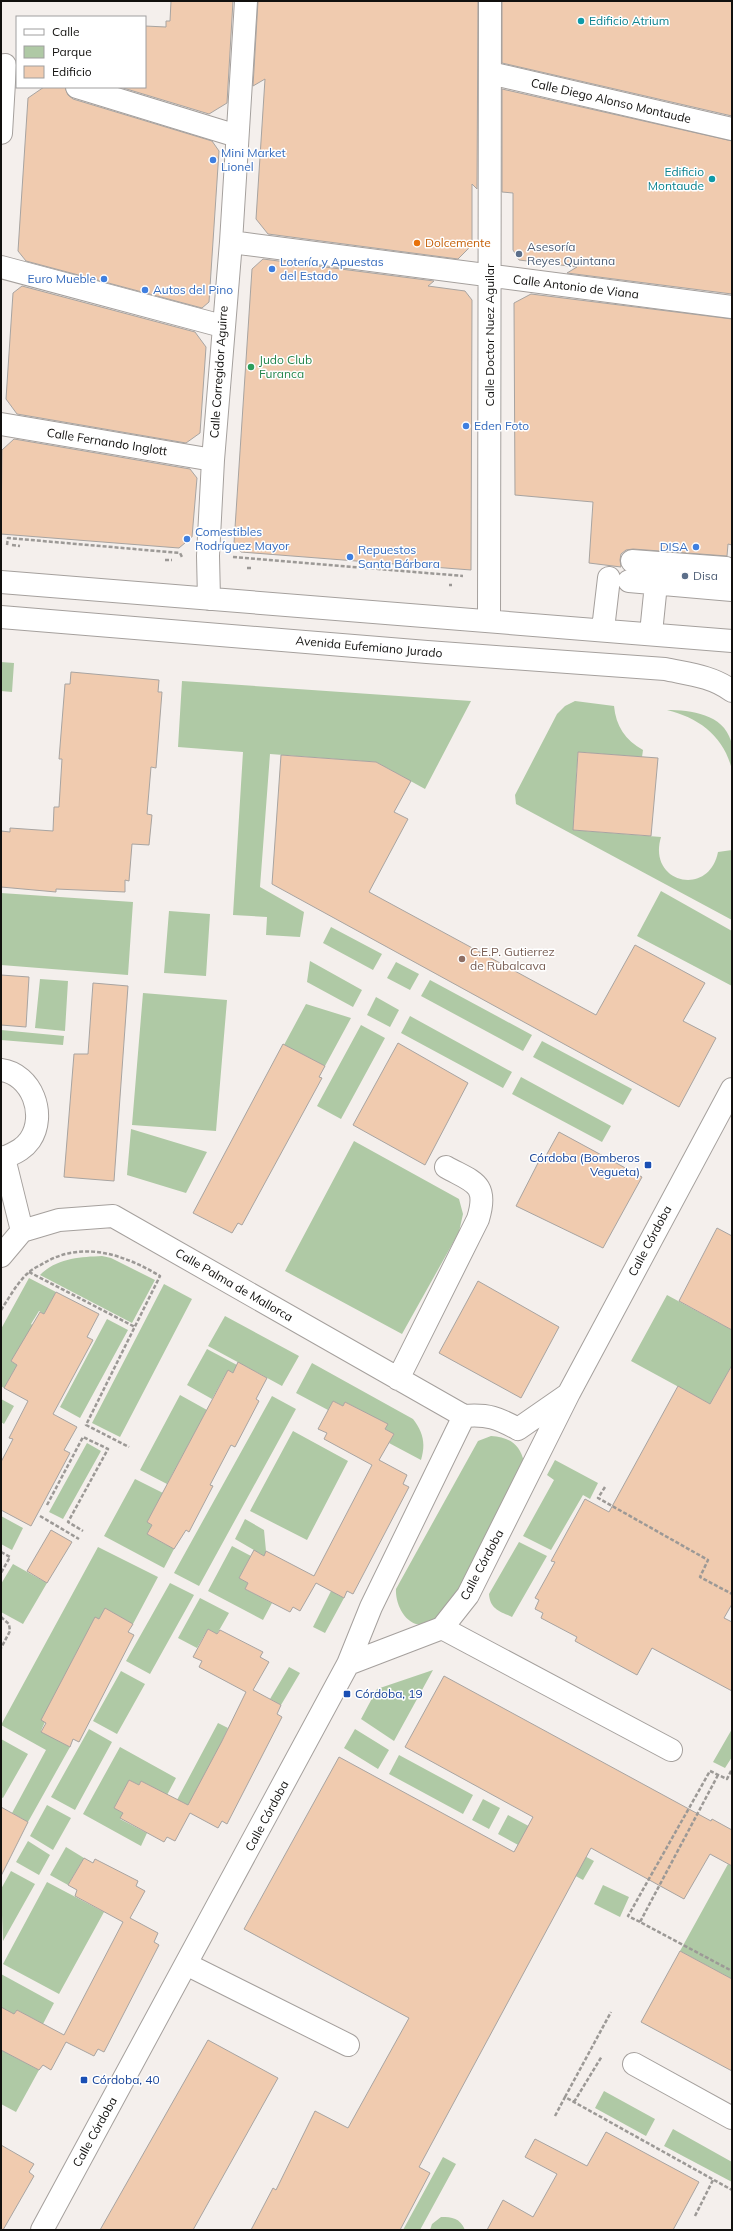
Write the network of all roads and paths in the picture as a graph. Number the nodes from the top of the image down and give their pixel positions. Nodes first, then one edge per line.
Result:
1 (246, 1) edge
2 (490, 1) edge
3 (8, 66) edge
4 (490, 73) junction
5 (80, 88) edge
6 (732, 129) edge
7 (1, 133) edge
8 (237, 136) junction
9 (230, 242) junction
10 (1, 267) edge
11 (490, 276) junction
12 (732, 307) edge
13 (222, 326) junction
14 (1, 424) edge
15 (213, 460) junction
16 (7, 545) dead end
17 (12, 545) dead end
18 (20, 546) dead end
19 (233, 557) dead end
20 (182, 558) dead end
21 (165, 560) dead end
22 (172, 560) dead end
23 (247, 568) dead end
24 (251, 568) dead end
25 (732, 571) edge
26 (623, 573) junction
27 (464, 576) dead end
28 (1, 582) edge
29 (656, 584) junction
30 (732, 590) edge
31 (209, 599) junction
32 (1, 617) edge
33 (489, 621) junction
34 (603, 629) junction
35 (650, 633) junction
36 (732, 641) edge
37 (732, 692) edge
38 (1, 1070) edge
39 (732, 1089) edge
40 (3, 1158) edge
41 (446, 1167) dead end
42 (22, 1231) junction
43 (1, 1256) edge
44 (28, 1272) junction
45 (1, 1310) edge
46 (135, 1327) junction
47 (398, 1378) junction
48 (569, 1393) junction
49 (464, 1416) junction
50 (518, 1429) junction
51 (129, 1447) dead end
52 (539, 1455) junction
53 (605, 1487) dead end
54 (47, 1505) dead end
55 (40, 1516) dead end
56 (83, 1530) dead end
57 (79, 1539) dead end
58 (1, 1552) edge
59 (1, 1573) edge
60 (732, 1594) edge
61 (1, 1617) edge
62 (442, 1628) junction
63 (1, 1648) edge
64 (348, 1664) junction
65 (672, 1750) dead end
66 (732, 1769) edge
67 (718, 1774) junction
68 (640, 1922) junction
69 (186, 1964) junction
70 (732, 1971) edge
71 (610, 2012) dead end
72 (348, 2045) dead end
73 (602, 2056) dead end
74 (634, 2064) dead end
75 (565, 2097) junction
76 (574, 2102) junction
77 (555, 2116) dead end
78 (732, 2118) edge
79 (713, 2180) junction
80 (732, 2190) edge
81 (695, 2216) dead end
82 (42, 2230) edge

1 - 8 street, Calle Corregidor Aguirre
2 - 4 street, Calle Doctor Nuez Aguilar
3 - 7 street
4 - 6 street, Calle Diego Alonso Montaude
4 - 11 street, Calle Doctor Nuez Aguilar
5 - 8 street
8 - 9 street, Calle Corregidor Aguirre
9 - 11 street, Calle Antonio de Viana
9 - 13 street, Calle Corregidor Aguirre
10 - 13 street
11 - 12 street, Calle Antonio de Viana
11 - 33 street, Calle Doctor Nuez Aguilar
13 - 15 street, Calle Corregidor Aguirre
14 - 15 street, Calle Fernando Inglott
15 - 31 street, Calle Corregidor Aguirre
16 - 20 path
17 - 18 path
19 - 27 path
21 - 22 path
23 - 24 path
25 - 26 street
26 - 29 street
26 - 34 street
28 - 31 street
29 - 30 street
29 - 35 street
31 - 33 street
32 - 37 street, Avenida Eufemiano Jurado
33 - 34 street
34 - 35 street
35 - 36 street
38 - 40 street
39 - 48 street, Calle Córdoba
40 - 42 street
41 - 47 street
42 - 43 street
42 - 47 street, Calle Palma de Mallorca
44 - 45 path
44 - 46 path
44 - 46 path
46 - 51 path
47 - 49 street, Calle Palma de Mallorca
48 - 50 street, Calle Córdoba
48 - 52 street, Calle Córdoba
49 - 50 street
49 - 64 street, Calle Córdoba
50 - 52 street
52 - 62 street, Calle Córdoba
53 - 60 path
54 - 56 path
55 - 57 path
58 - 59 path
61 - 63 path
62 - 64 street
62 - 65 street
64 - 69 street, Calle Córdoba
66 - 67 path
67 - 68 path
67 - 68 path
68 - 70 path
69 - 72 street
69 - 82 street, Calle Córdoba
71 - 75 path
73 - 76 path
74 - 78 street
75 - 76 path
75 - 77 path
76 - 79 path
79 - 80 path
79 - 81 path

